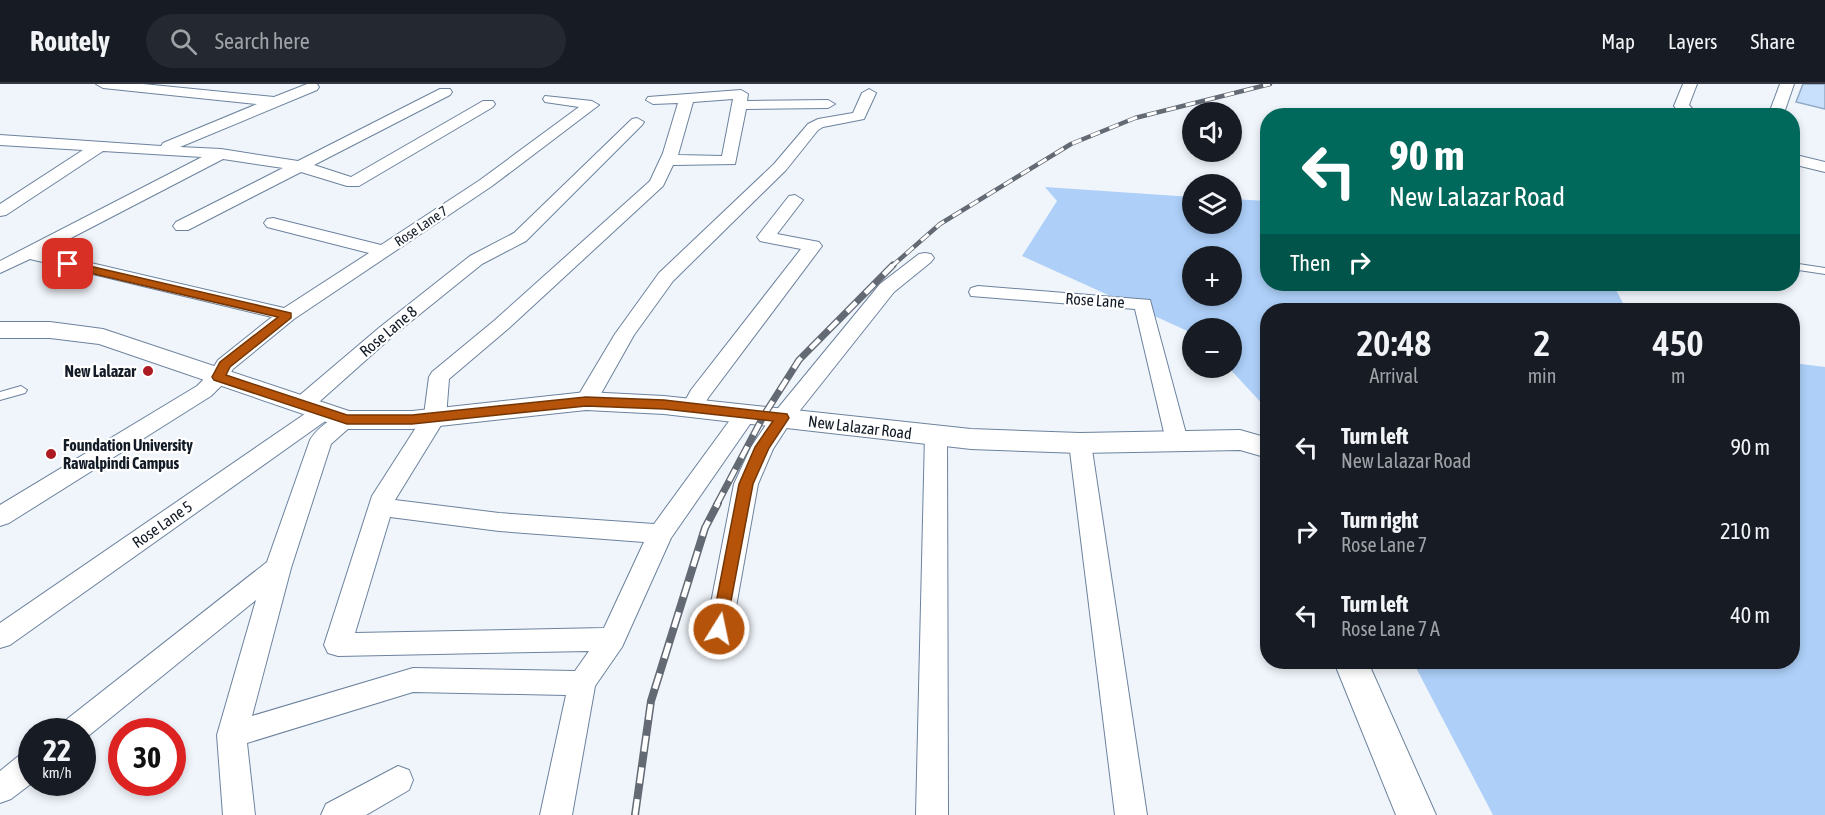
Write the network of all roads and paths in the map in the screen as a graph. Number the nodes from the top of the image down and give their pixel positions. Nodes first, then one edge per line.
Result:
1 (103, 84) edge
2 (1690, 84) edge
3 (1787, 84) edge
4 (312, 87) dead end
5 (445, 92) dead end
6 (868, 93) dead end
7 (687, 98) junction
8 (550, 99) dead end
9 (653, 100) dead end
10 (276, 102) junction
11 (488, 104) dead end
12 (828, 104) dead end
13 (739, 105) junction
14 (1683, 108) edge
15 (1777, 108) edge
16 (637, 122) dead end
17 (0, 140) edge
18 (100, 146) junction
19 (161, 149) junction
20 (221, 154) junction
21 (668, 160) junction
22 (1800, 161) edge
23 (300, 166) junction
24 (1825, 167) edge
25 (795, 200) dead end
26 (0, 211) edge
27 (273, 223) dead end
28 (182, 226) dead end
29 (383, 251) junction
30 (31, 254) junction
31 (925, 258) dead end
32 (1800, 267) edge
33 (0, 268) edge
34 (1825, 271) edge
35 (978, 292) dead end
36 (287, 315) junction
37 (0, 330) edge
38 (218, 377) junction
39 (21, 390) dead end
40 (0, 396) edge
41 (586, 402) junction
42 (692, 408) junction
43 (324, 412) junction
44 (746, 414) junction
45 (435, 417) junction
46 (782, 418) junction
47 (936, 435) junction
48 (1177, 441) junction
49 (1080, 443) junction
50 (1260, 446) edge
51 (381, 507) junction
52 (0, 517) edge
53 (660, 534) junction
54 (278, 568) junction
55 (719, 629) dead end
56 (0, 637) edge
57 (612, 639) junction
58 (1354, 669) edge
59 (582, 683) junction
60 (90, 718) edge
61 (232, 735) junction
62 (18, 775) edge
63 (399, 780) dead end
64 (0, 789) edge
65 (238, 815) edge
66 (338, 815) edge
67 (556, 815) edge
68 (932, 815) edge
69 (1131, 815) edge
70 (1416, 815) edge

1 - 10 street
2 - 14 street
3 - 15 street
4 - 10 street
5 - 23 street
6 - 41 street
7 - 9 street
7 - 13 street
7 - 21 street
8 - 29 street, Rose Lane 7
10 - 19 street
11 - 23 street
12 - 13 street
13 - 21 street
16 - 43 street, Rose Lane 8
17 - 18 street
18 - 19 street
18 - 26 street
19 - 20 street
20 - 23 street
20 - 30 street
21 - 45 street
22 - 24 street
23 - 28 street
25 - 42 street
27 - 29 street
29 - 36 street, Rose Lane 7
30 - 33 street
30 - 36 street
31 - 46 street
32 - 34 lane
35 - 48 street, Rose Lane
36 - 38 street, Rose Lane 7
37 - 38 street, New Lalazar Road
38 - 43 street, New Lalazar Road
38 - 52 street, Rose Lane 7
39 - 40 lane
41 - 42 street, New Lalazar Road
41 - 45 street, New Lalazar Road
42 - 44 street, New Lalazar Road
43 - 45 street, New Lalazar Road
43 - 54 street
43 - 56 street, Rose Lane 5
44 - 46 street, New Lalazar Road
44 - 53 street
45 - 51 street
46 - 47 street, New Lalazar Road
46 - 55 street
47 - 49 street, New Lalazar Road
47 - 68 street
48 - 49 street, New Lalazar Road
48 - 50 street, New Lalazar Road
49 - 69 street
51 - 53 street
51 - 57 street
53 - 57 street
54 - 60 street
54 - 61 street
57 - 59 street
58 - 70 street
59 - 61 street
59 - 67 street
61 - 65 street
62 - 64 street
63 - 66 street

